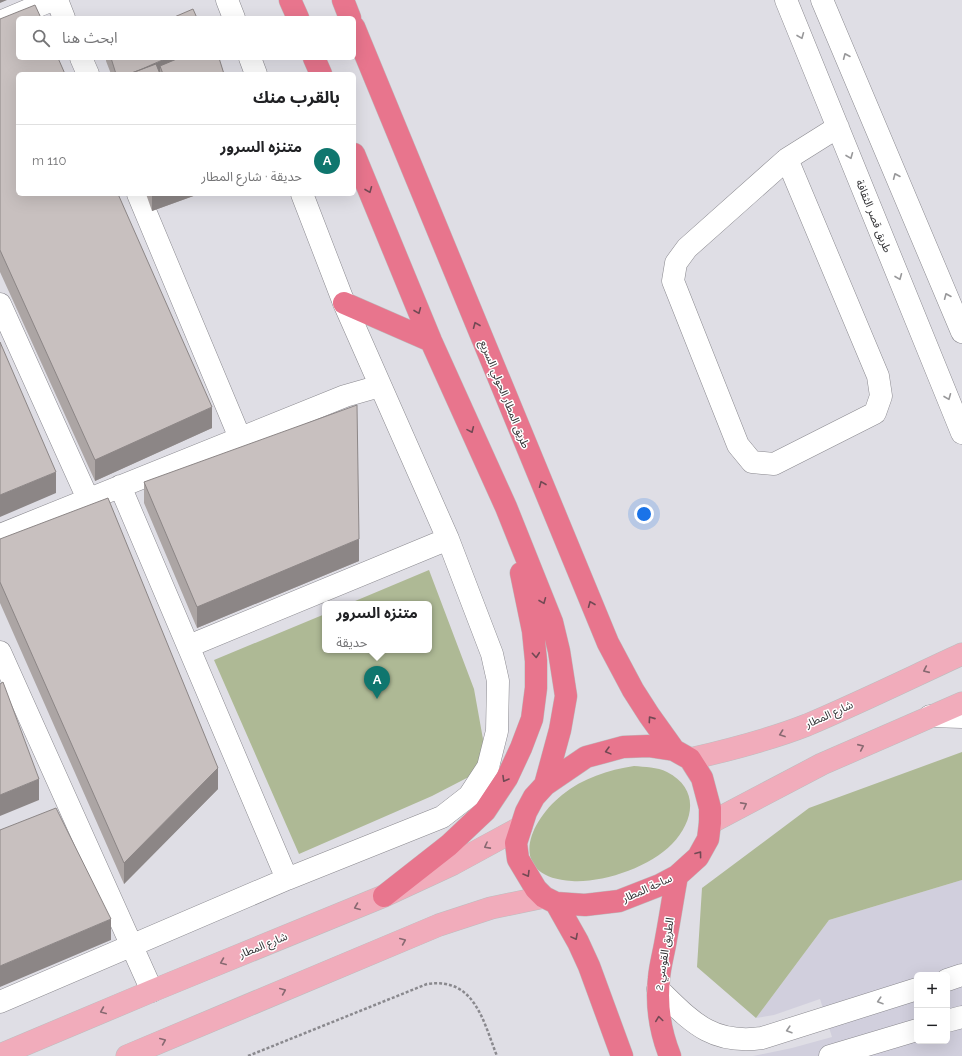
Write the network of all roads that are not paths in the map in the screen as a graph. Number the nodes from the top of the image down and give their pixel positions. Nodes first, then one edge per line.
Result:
1 (52, 0) edge
2 (57, 0) edge
3 (227, 0) edge
4 (290, 0) edge
5 (343, 0) edge
6 (786, 0) edge
7 (822, 0) edge
8 (63, 16) edge
9 (233, 16) edge
10 (297, 16) edge
11 (349, 16) edge
12 (0, 22) edge
13 (356, 32) edge
14 (82, 60) edge
15 (251, 60) edge
16 (315, 60) edge
17 (87, 72) edge
18 (255, 72) edge
19 (320, 72) edge
20 (838, 127) junction
21 (356, 159) edge
22 (787, 159) junction
23 (139, 196) edge
24 (303, 196) edge
25 (344, 303) junction
26 (0, 304) edge
27 (962, 332) edge
28 (431, 341) junction
29 (380, 386) junction
30 (962, 433) edge
31 (240, 438) junction
32 (120, 486) junction
33 (88, 500) junction
34 (506, 507) junction
35 (0, 535) edge
36 (448, 539) junction
37 (189, 646) junction
38 (0, 652) edge
39 (962, 654) edge
40 (6, 684) edge
41 (962, 703) edge
42 (930, 716) junction
43 (962, 717) edge
44 (682, 755) junction
45 (545, 785) junction
46 (69, 805) junction
47 (48, 813) edge
48 (710, 823) junction
49 (521, 827) junction
50 (677, 876) junction
51 (287, 879) junction
52 (384, 896) junction
53 (550, 900) junction
54 (132, 945) junction
55 (962, 975) edge
56 (950, 979) edge
57 (658, 989) junction
58 (152, 991) junction
59 (914, 991) edge
60 (0, 1002) edge
61 (962, 1017) edge
62 (950, 1020) edge
63 (914, 1031) edge
64 (868, 1051) edge
65 (0, 1055) edge
66 (127, 1056) edge
67 (622, 1056) edge
68 (670, 1056) edge
69 (830, 1056) edge

1 - 12 street
2 - 8 street
3 - 9 street
4 - 10 highway
5 - 11 highway
6 -> 20 street, طريق قصر الثقافة
27 -> 7 street
44 -> 13 highway, طريق المطار الحولي السريع
14 - 17 street
15 - 18 street
16 - 19 highway
20 - 22 street
20 -> 30 street, طريق قصر الثقافة
21 -> 28 highway
22 - 22 street
23 - 31 street
24 - 25 street
25 - 28 highway
25 - 29 street
26 - 33 street
28 -> 34 highway
29 - 31 street
29 - 36 street
31 - 32 street
32 - 33 street
32 - 37 street
33 - 35 street
34 -> 45 highway
34 -> 52 highway
36 - 37 street
36 - 51 street
37 - 51 street
38 - 40 street
39 -> 44 main road, شارع المطار
40 - 46 street
41 - 42 main road
42 - 43 street
48 -> 42 main road
44 -> 45 highway
44 - 48 highway, ساحة المطار
45 - 49 highway
46 - 47 street
46 - 54 street
50 -> 48 highway, ساحة المطار
49 -> 52 main road, شارع المطار
49 -> 53 highway
50 - 53 highway, ساحة المطار
50 - 57 highway, الطريق القوسي 2
51 - 54 street
52 -> 58 main road, شارع المطار
66 -> 53 main road
53 -> 67 highway
54 - 58 street
54 - 60 street
55 - 56 street
59 -> 57 street
68 -> 57 highway, الطريق القوسي 2
58 -> 65 main road, شارع المطار
61 - 62 street
63 - 64 street
64 - 69 street

